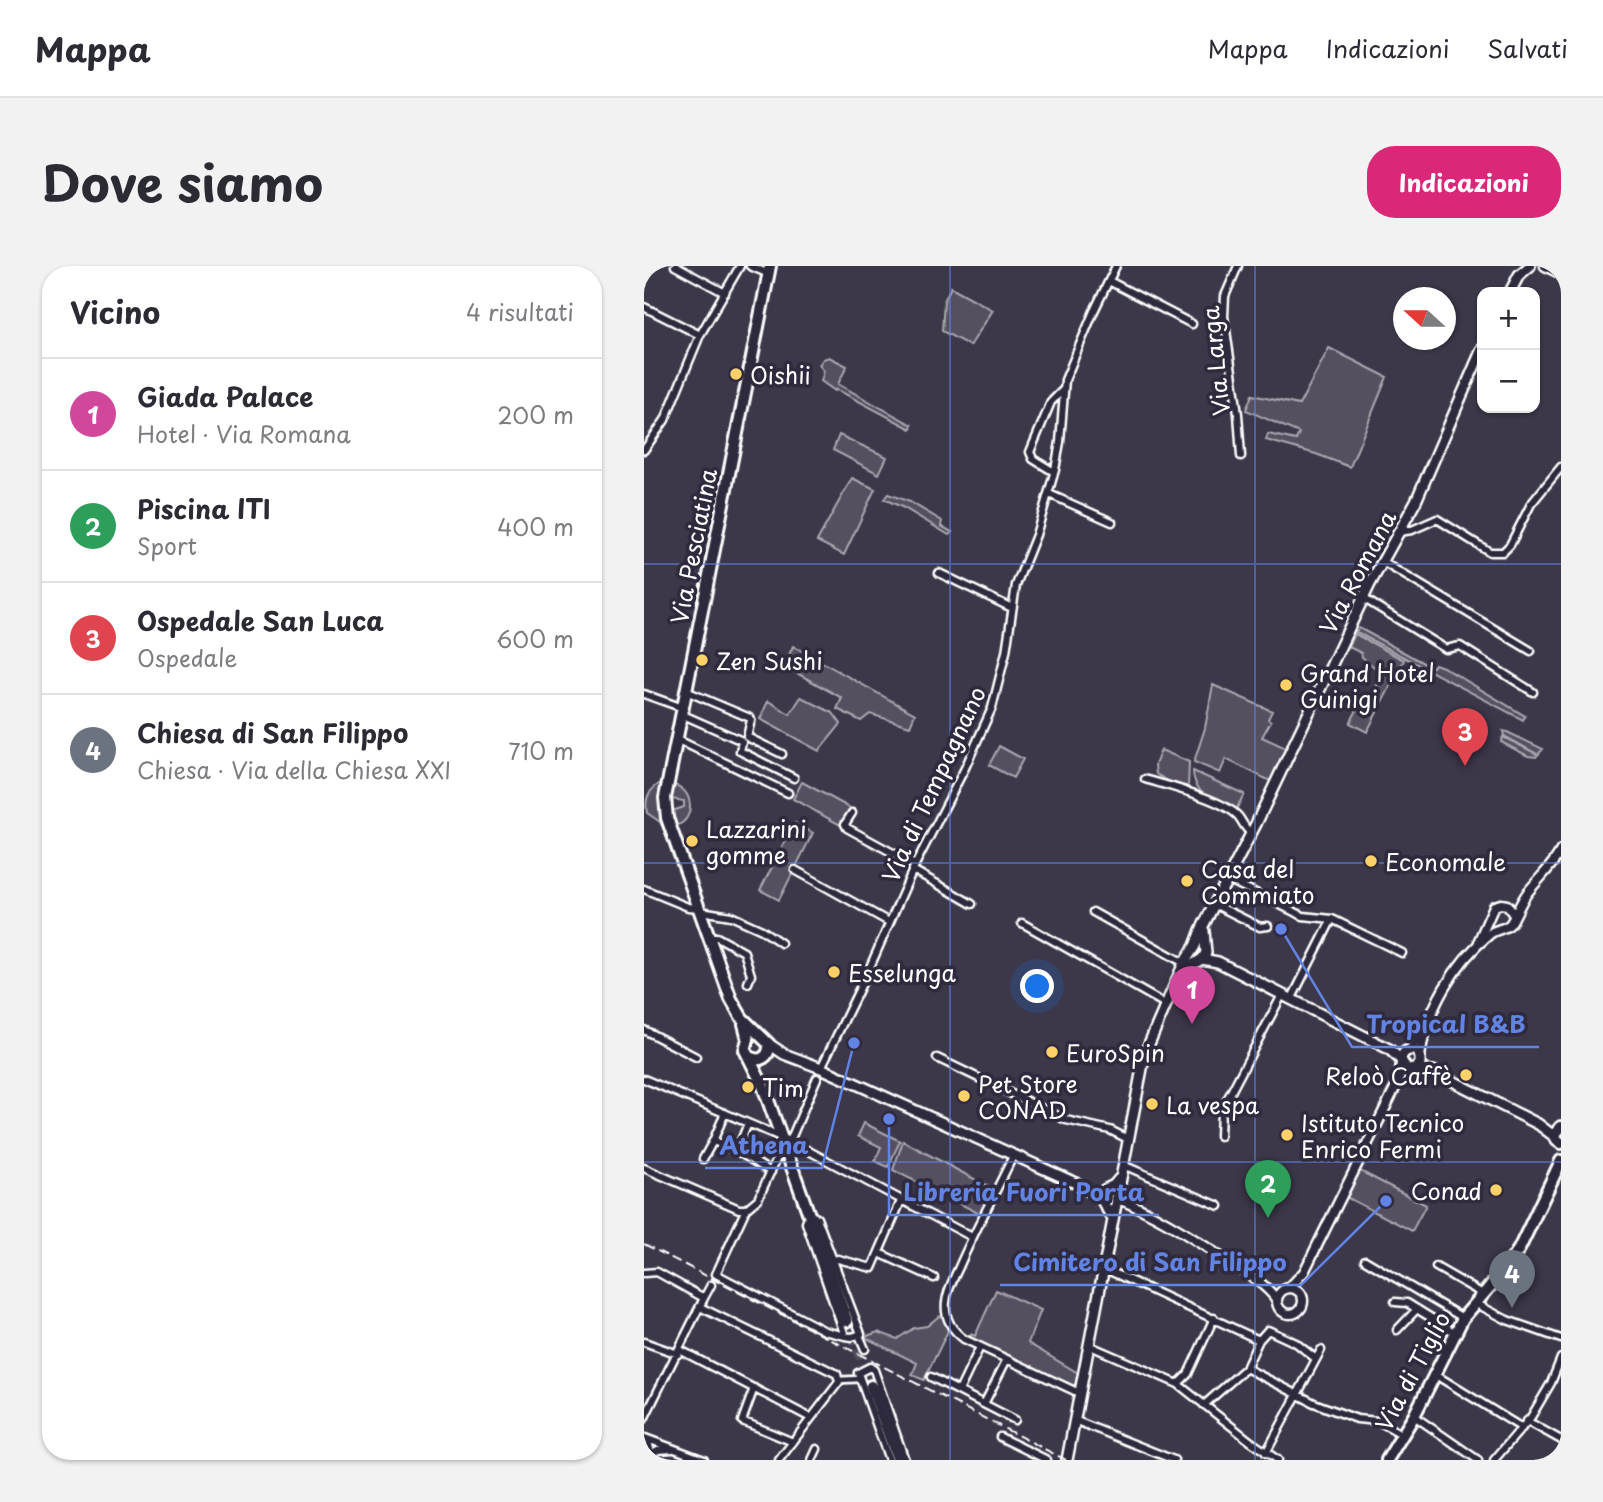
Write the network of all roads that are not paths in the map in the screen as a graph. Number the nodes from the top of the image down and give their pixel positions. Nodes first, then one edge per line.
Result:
1 (675, 266) edge
2 (740, 266) edge
3 (750, 266) edge
4 (1116, 266) edge
5 (1238, 266) edge
6 (1529, 266) edge
7 (1546, 266) edge
8 (770, 270) edge
9 (1519, 271) edge
10 (1561, 274) edge
11 (1108, 281) junction
12 (725, 293) junction
13 (644, 307) edge
14 (1192, 324) dead end
15 (701, 335) junction
16 (1482, 350) edge
17 (1064, 388) junction
18 (644, 450) edge
19 (1241, 456) dead end
20 (1561, 467) edge
21 (1054, 472) junction
22 (1049, 494) junction
23 (1112, 522) dead end
24 (1399, 532) junction
25 (1381, 561) junction
26 (939, 573) dead end
27 (1363, 598) junction
28 (1012, 608) junction
29 (1531, 652) dead end
30 (686, 691) junction
31 (1533, 692) dead end
32 (644, 694) edge
33 (682, 711) junction
34 (676, 738) junction
35 (782, 754) dead end
36 (794, 778) dead end
37 (1145, 779) dead end
38 (788, 793) dead end
39 (852, 813) dead end
40 (1251, 834) junction
41 (1561, 850) edge
42 (914, 868) junction
43 (795, 870) dead end
44 (1227, 879) junction
45 (644, 889) edge
46 (1528, 891) junction
47 (972, 904) dead end
48 (1214, 904) junction
49 (1505, 904) junction
50 (700, 909) junction
51 (1093, 912) dead end
52 (1514, 915) junction
53 (1490, 917) junction
54 (1332, 919) junction
55 (889, 922) junction
56 (1022, 923) dead end
57 (1268, 926) dead end
58 (1500, 928) junction
59 (710, 937) junction
60 (781, 943) dead end
61 (1200, 952) junction
62 (1402, 953) dead end
63 (1470, 954) junction
64 (1182, 967) junction
65 (748, 983) dead end
66 (1286, 998) junction
67 (1165, 1004) junction
68 (1426, 1024) junction
69 (644, 1031) edge
70 (753, 1037) junction
71 (769, 1044) junction
72 (783, 1054) junction
73 (1404, 1056) junction
74 (696, 1057) dead end
75 (1421, 1057) junction
76 (758, 1058) junction
77 (937, 1058) dead end
78 (821, 1068) junction
79 (1414, 1069) junction
80 (1433, 1071) junction
81 (817, 1078) dead end
82 (644, 1079) edge
83 (1399, 1080) junction
84 (725, 1113) junction
85 (748, 1123) junction
86 (1220, 1136) dead end
87 (1560, 1138) edge
88 (1128, 1139) junction
89 (713, 1141) junction
90 (784, 1141) junction
91 (737, 1150) junction
92 (1014, 1154) junction
93 (703, 1159) dead end
94 (1561, 1161) edge
95 (644, 1168) edge
96 (1122, 1170) junction
97 (771, 1172) junction
98 (1104, 1195) junction
99 (1116, 1198) junction
100 (901, 1201) junction
101 (1219, 1206) dead end
102 (746, 1209) junction
103 (809, 1214) junction
104 (1111, 1224) junction
105 (972, 1237) junction
106 (879, 1253) junction
107 (834, 1260) junction
108 (1365, 1260) dead end
109 (1436, 1267) dead end
110 (1103, 1268) junction
111 (1304, 1272) junction
112 (644, 1273) edge
113 (934, 1278) dead end
114 (1259, 1281) junction
115 (711, 1285) dead end
116 (1288, 1288) junction
117 (1302, 1296) junction
118 (704, 1298) junction
119 (1479, 1298) junction
120 (1277, 1300) junction
121 (1395, 1302) dead end
122 (700, 1307) junction
123 (1417, 1309) junction
124 (1214, 1318) junction
125 (1463, 1318) junction
126 (847, 1321) tunnel mouth
127 (1397, 1330) dead end
128 (1454, 1332) junction
129 (859, 1335) junction
130 (845, 1336) junction
131 (1561, 1339) edge
132 (1259, 1340) junction
133 (644, 1342) edge
134 (1088, 1345) junction
135 (980, 1347) junction
136 (865, 1349) dead end
137 (1321, 1350) dead end
138 (679, 1352) junction
139 (1561, 1358) edge
140 (1007, 1359) junction
141 (1317, 1359) junction
142 (1246, 1368) junction
143 (1434, 1374) junction
144 (931, 1377) dead end
145 (860, 1378) junction
146 (1552, 1378) junction
147 (839, 1380) junction
148 (1561, 1382) edge
149 (1178, 1384) junction
150 (871, 1386) tunnel mouth
151 (754, 1388) junction
152 (959, 1391) junction
153 (1079, 1393) junction
154 (1296, 1394) junction
155 (984, 1404) junction
156 (1205, 1405) junction
157 (1414, 1416) junction
158 (811, 1418) junction
159 (644, 1419) edge
160 (1015, 1420) dead end
161 (1073, 1420) junction
162 (1527, 1421) junction
163 (1522, 1428) junction
164 (1403, 1435) junction
165 (1000, 1437) dead end
166 (645, 1438) edge
167 (1561, 1440) edge
168 (793, 1442) junction
169 (674, 1449) junction
170 (817, 1449) dead end
171 (1266, 1453) junction
172 (646, 1457) edge
173 (704, 1460) edge
174 (779, 1460) edge
175 (812, 1460) edge
176 (889, 1460) edge
177 (898, 1460) edge
178 (905, 1460) edge
179 (1047, 1460) edge
180 (1067, 1460) edge
181 (1174, 1460) edge
182 (1278, 1460) edge
183 (1387, 1460) edge
184 (1478, 1460) edge
185 (1494, 1460) edge

1 - 12 street
2 - 12 street
3 - 8 street
4 - 11 street, Via di Tempagnano
5 - 19 street, Via Larga
6 - 9 main road
7 - 10 street
8 - 30 main road, Via Pesciatina
11 - 14 street
11 - 17 street, Via di Tempagnano
12 - 15 street
13 - 15 street
15 - 18 street
16 - 24 main road, Via Romana
17 - 21 street, Via di Tempagnano
17 - 21 street
20 - 24 street
21 - 22 street, Via di Tempagnano
22 - 23 street
22 - 28 street, Via di Tempagnano
24 - 25 main road, Via Romana
25 - 27 main road, Via Romana
25 - 29 street
26 - 28 street
27 - 31 street
27 - 40 main road, Via Romana
28 - 42 street, Via di Tempagnano
30 - 33 main road, Via Pesciatina
30 - 35 street
32 - 33 street
33 - 34 main road, Via Pesciatina
33 - 36 street
34 - 38 street
34 - 50 main road, Via Pesciatina
37 - 40 street
39 - 42 street
40 - 44 main road, Via Romana
41 - 46 street
42 - 47 street
42 - 55 street, Via di Tempagnano
43 - 55 street
44 - 48 main road, Via Romana
44 - 54 street
45 - 50 street
46 - 49 street
46 - 52 street
48 - 57 street
48 - 61 main road, Via Romana
49 - 52 street
49 - 53 street
50 - 59 main road, Via Pesciatina
50 - 60 street
51 - 64 street
52 - 58 street
53 - 58 street
53 - 63 street
54 - 62 street
54 - 66 street
55 - 78 street, Via di Tempagnano
56 - 67 street
58 - 63 street
59 - 65 street
59 - 70 main road, Via Pesciatina
61 - 64 main road
61 - 66 main road
63 - 68 street
64 - 67 main road
66 - 73 main road
66 - 86 street
67 - 88 main road
68 - 73 street
68 - 75 street
69 - 74 street
70 - 71 main road, Via Pesciatina
70 - 76 main road
71 - 72 main road
71 - 76 main road
72 - 76 main road
72 - 78 main road
73 - 75 main road
73 - 79 main road
73 - 83 street
75 - 79 main road
75 - 80 main road
76 - 90 main road
77 - 88 street
78 - 92 main road
79 - 80 main road
79 - 83 street
80 - 87 main road
81 - 90 street
82 - 84 street
83 - 111 street
84 - 85 street
84 - 89 street
85 - 90 street
85 - 91 street
88 - 96 main road
89 - 91 street
89 - 93 street
90 - 97 street
90 - 100 street
90 - 103 main road
91 - 97 street
92 - 98 main road
92 - 105 street
94 - 119 main road, Via di Tiglio
95 - 102 street
96 - 98 main road
96 - 99 main road
96 - 101 street
97 - 102 street
98 - 99 main road
98 - 104 main road
99 - 104 main road
99 - 114 street
100 - 105 street
100 - 106 street
102 - 130 street
103 - 107 street
103 - 126 main road
103 - 130 street
104 - 110 main road
105 - 135 street
106 - 107 street
106 - 113 street
107 - 129 street
108 - 125 street
109 - 119 street
110 - 124 street
110 - 134 main road
111 - 116 street
111 - 117 street
112 - 118 street
114 - 116 street
114 - 120 street
115 - 118 street
116 - 117 street
116 - 120 street
117 - 120 street
118 - 122 street
119 - 125 main road, Via di Tiglio
119 - 131 street
121 - 123 street
122 - 138 street
122 - 147 street
123 - 127 street
123 - 128 street
124 - 132 street
124 - 149 street
125 - 128 main road, Via di Tiglio
128 - 143 main road, Via di Tiglio
129 - 130 street
129 - 136 street
132 - 141 street
132 - 142 street
133 - 138 street
134 - 149 street
134 - 153 main road
135 - 140 street
135 - 152 street
137 - 141 street
138 - 151 street
138 - 159 street
139 - 146 street
140 - 153 street
140 - 155 street
141 - 154 street
142 - 154 street
142 - 156 street
143 - 157 main road, Via di Tiglio
143 - 163 street
144 - 152 street
145 - 147 street
145 - 176 street
145 - 178 street
146 - 148 street
146 - 162 street
147 - 158 street
149 - 156 street
150 - 177 main road
151 - 158 street
151 - 168 street
152 - 155 street
153 - 161 main road
154 - 164 street
154 - 171 street
155 - 160 street
156 - 171 street
157 - 164 main road, Via di Tiglio
157 - 184 street
158 - 168 street
161 - 180 main road
161 - 181 street
162 - 163 street
162 - 167 street
163 - 185 street
164 - 183 main road, Via di Tiglio
165 - 179 street
166 - 169 street
166 - 172 street
168 - 174 street
169 - 172 street
169 - 173 street
170 - 175 street
171 - 182 street

